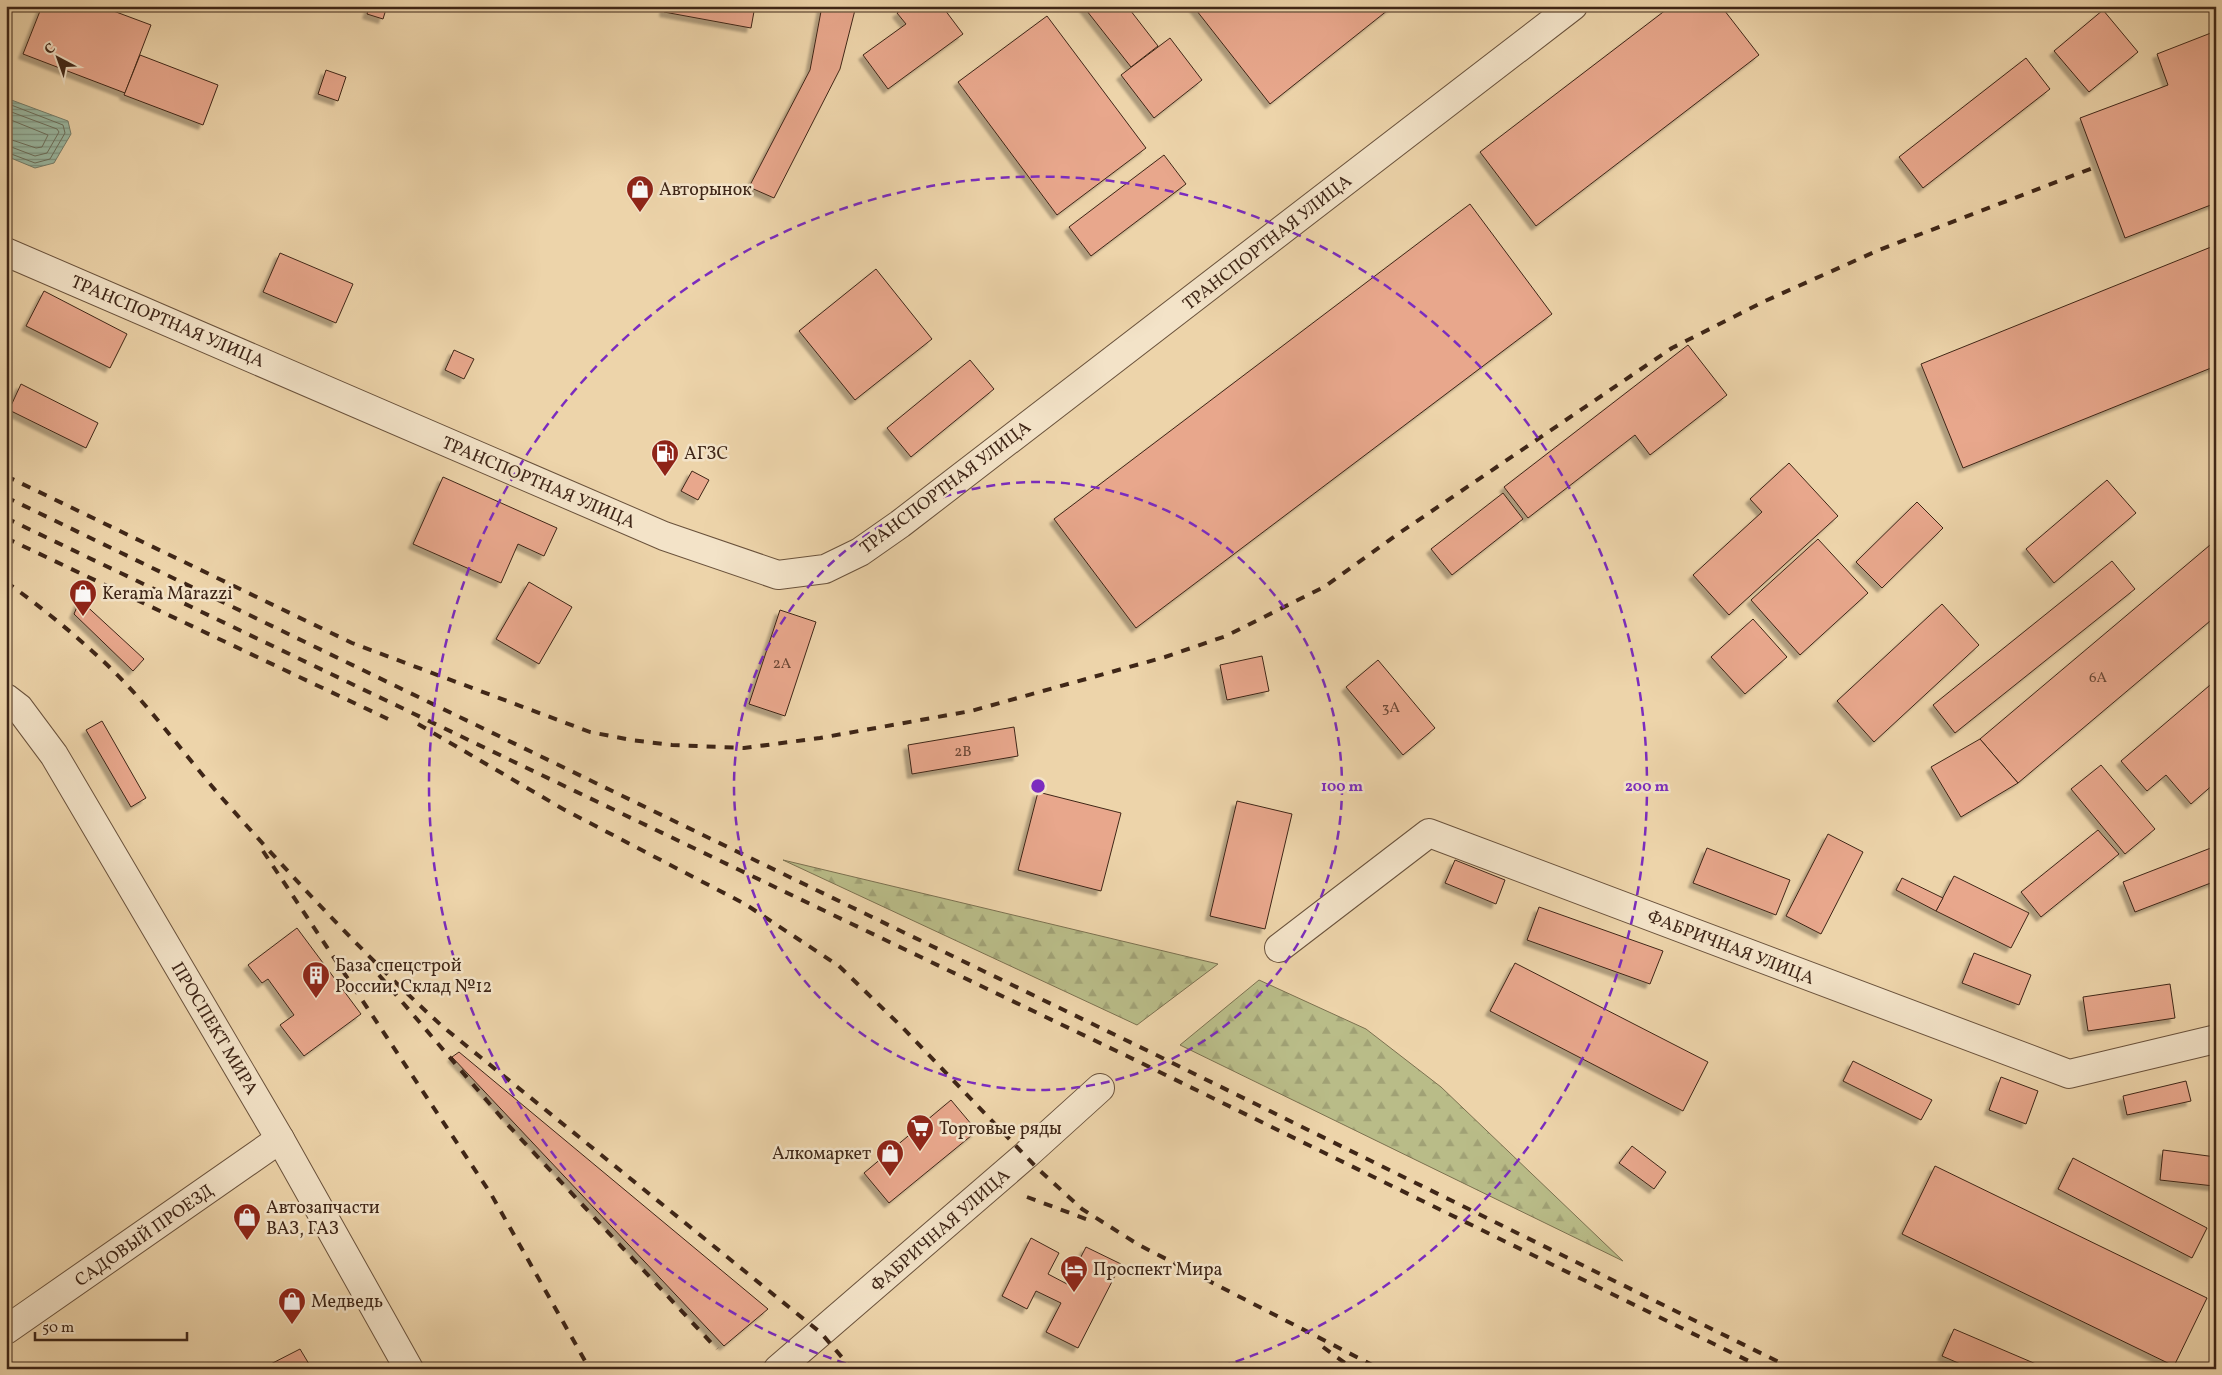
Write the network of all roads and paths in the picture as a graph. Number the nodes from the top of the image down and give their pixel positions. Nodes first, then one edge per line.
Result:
1 (1573, 6) edge
2 (6, 252) edge
3 (6, 698) edge
4 (1279, 948) dead end
5 (2216, 1039) edge
6 (1100, 1088) dead end
7 (280, 1138) junction
8 (6, 1330) edge
9 (409, 1369) edge
10 (778, 1369) edge

1 - 2 street, ТРАНСПОРТНАЯ УЛИЦА
3 - 7 street, ПРОСПЕКТ МИРА
4 - 5 street, ФАБРИЧНАЯ УЛИЦА
6 - 10 street, ФАБРИЧНАЯ УЛИЦА
7 - 8 street, САДОВЫЙ ПРОЕЗД
7 - 9 street, ПРОСПЕКТ МИРА

